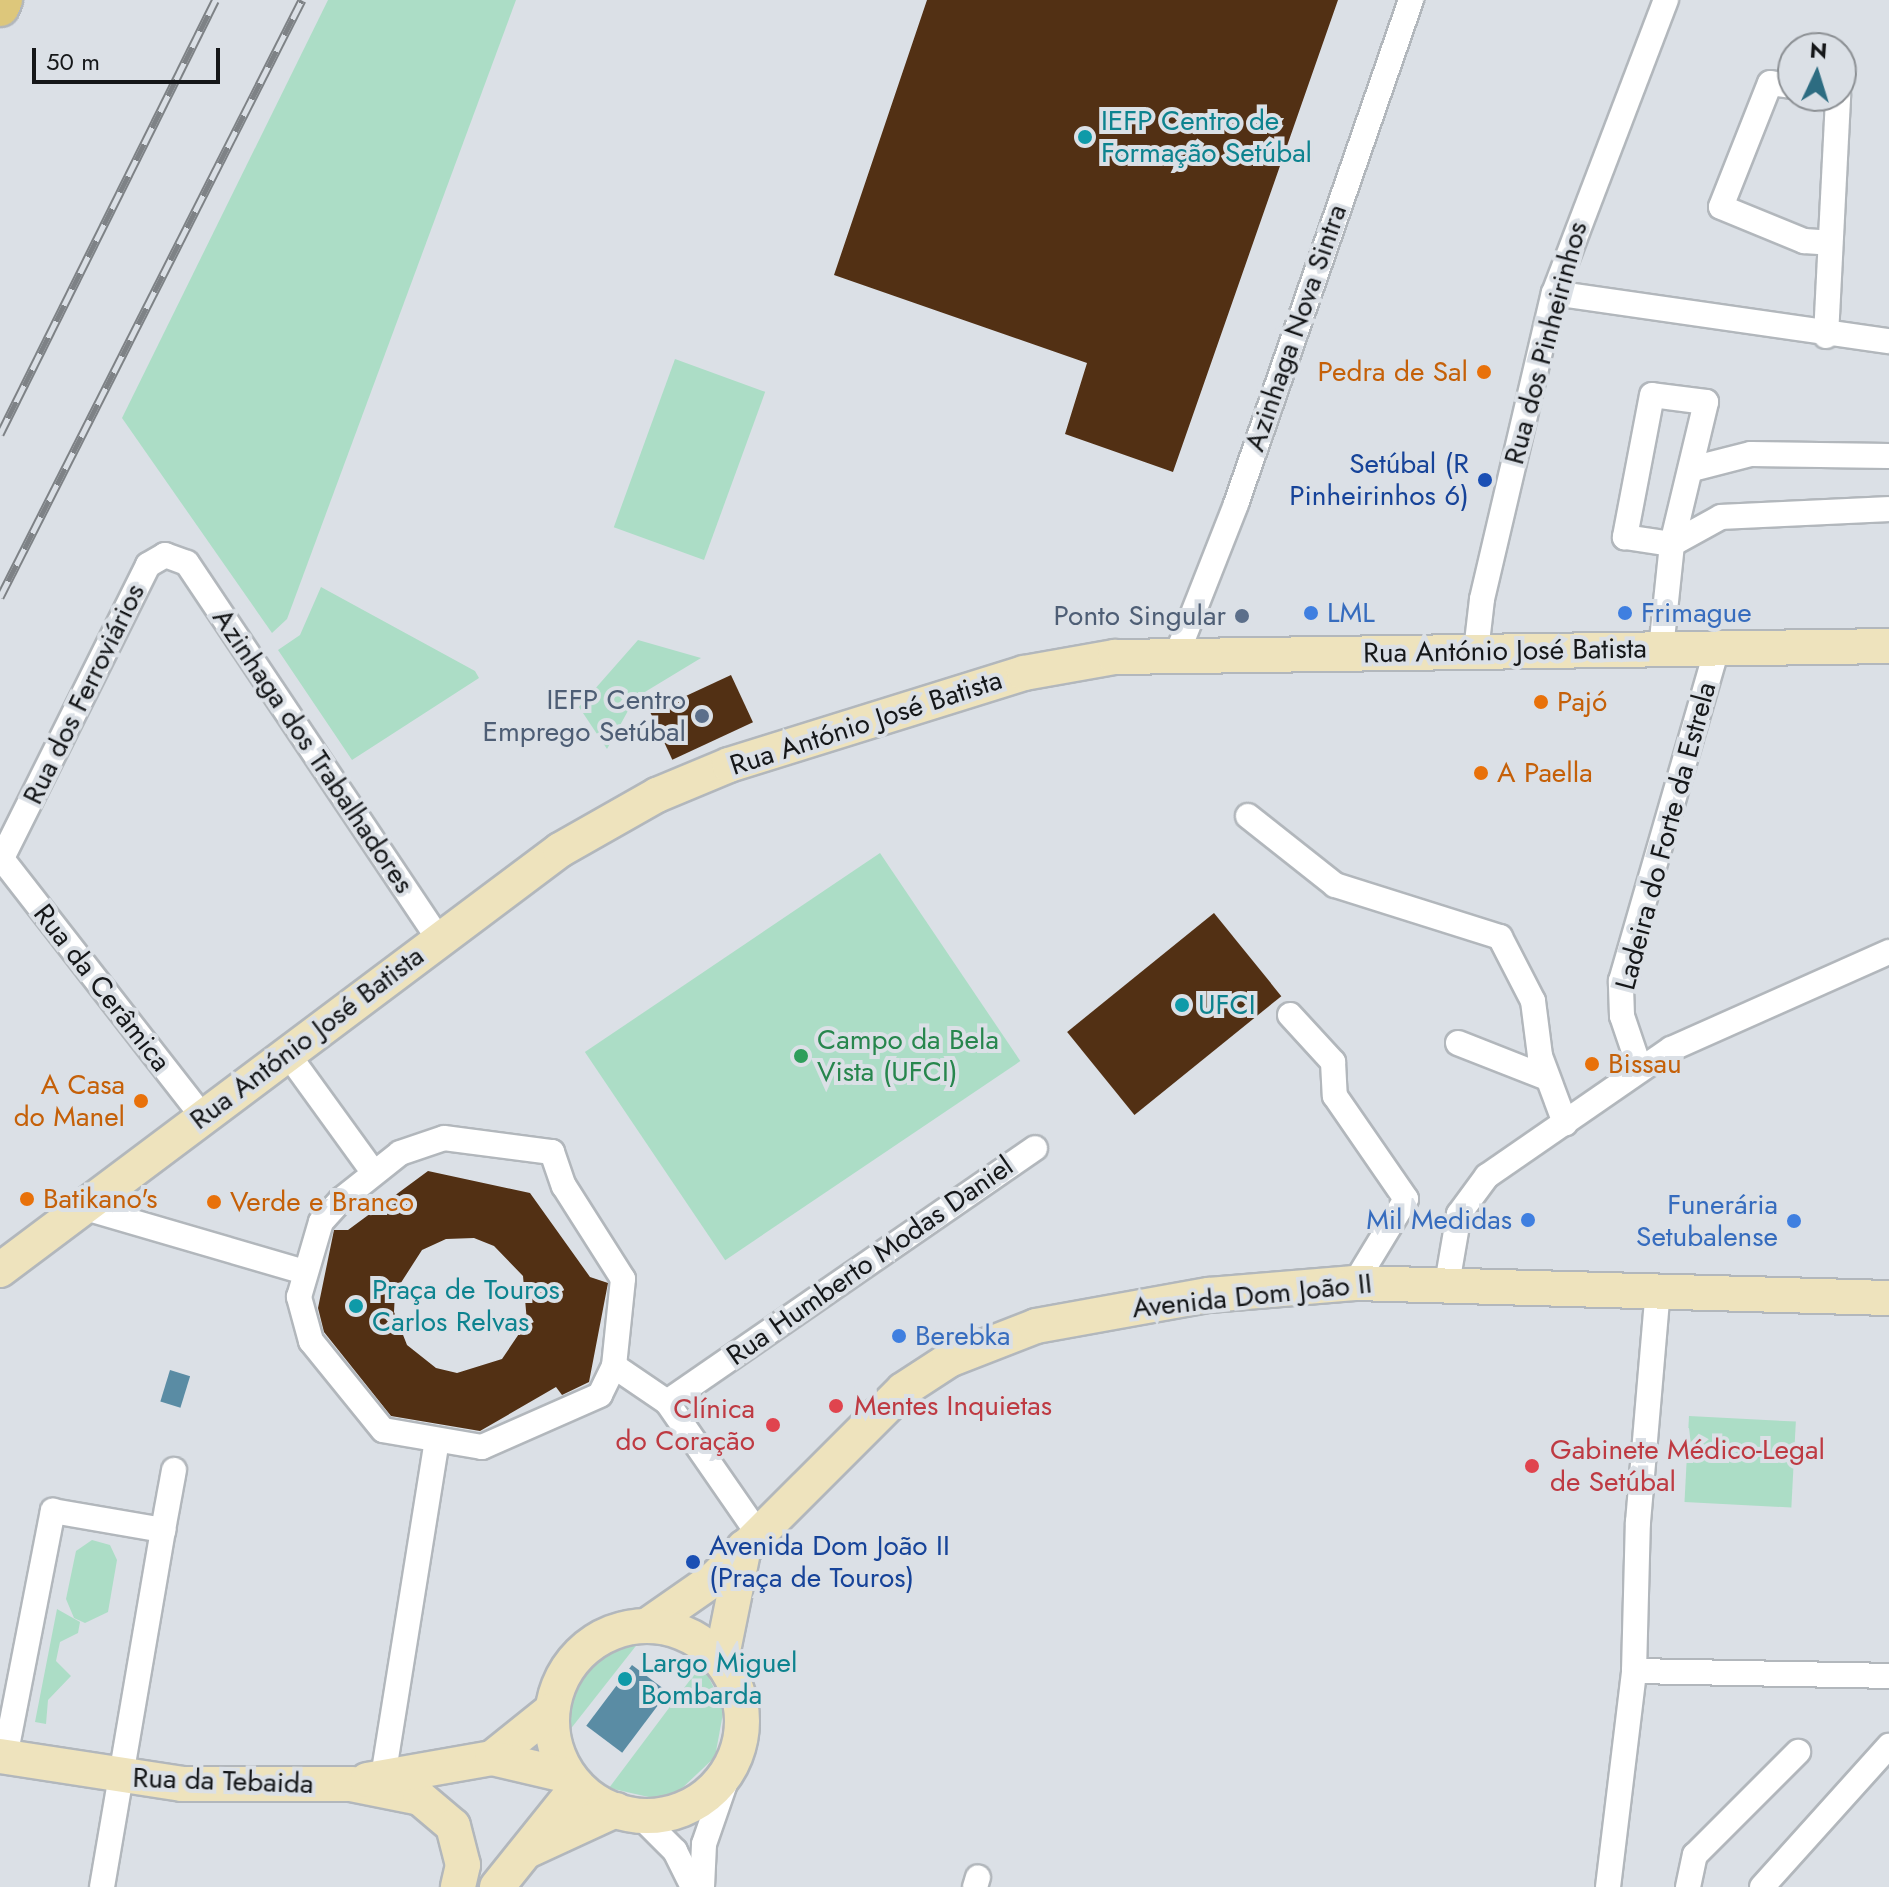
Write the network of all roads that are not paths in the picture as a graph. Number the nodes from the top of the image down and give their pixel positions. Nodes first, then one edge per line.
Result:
1 (3, 0) edge
2 (1411, 0) edge
3 (1666, 0) edge
4 (0, 7) edge
5 (1777, 84) edge
6 (1837, 112) edge
7 (1830, 243) junction
8 (1554, 293) junction
9 (1826, 336) junction
10 (1889, 341) edge
11 (1889, 456) edge
12 (1692, 469) junction
13 (1889, 509) edge
14 (1672, 544) junction
15 (187, 563) joint
16 (1889, 646) edge
17 (1717, 648) junction
18 (1661, 649) junction
19 (1476, 651) junction
20 (1177, 654) junction
21 (1248, 816) dead end
22 (1, 860) edge
23 (439, 939) junction
24 (1889, 952) edge
25 (1290, 1015) dead end
26 (1458, 1043) dead end
27 (287, 1053) junction
28 (1640, 1069) junction
29 (1547, 1078) junction
30 (202, 1116) junction
31 (1565, 1123) junction
32 (1035, 1148) dead end
33 (373, 1172) junction
34 (82, 1207) junction
35 (0, 1270) edge
36 (304, 1272) junction
37 (1355, 1283) junction
38 (1447, 1284) junction
39 (1658, 1290) junction
40 (1889, 1298) edge
41 (614, 1366) junction
42 (667, 1402) junction
43 (437, 1440) junction
44 (174, 1470) dead end
45 (163, 1530) junction
46 (751, 1538) junction
47 (648, 1625) junction
48 (721, 1661) junction
49 (1634, 1671) junction
50 (1889, 1676) edge
51 (552, 1710) junction
52 (1889, 1746) edge
53 (1798, 1752) dead end
54 (3, 1756) edge
55 (492, 1758) junction
56 (731, 1766) junction
57 (118, 1777) junction
58 (367, 1780) junction
59 (573, 1781) junction
60 (627, 1813) junction
61 (529, 1850) junction
62 (102, 1887) edge
63 (458, 1887) edge
64 (497, 1887) edge
65 (693, 1887) edge
66 (702, 1887) edge
67 (1608, 1887) edge
68 (1688, 1887) edge
69 (1762, 1887) edge

1 - 4 main road
2 - 20 street, Azinhaga Nova Sintra
3 - 8 street, Rua dos Pinheirinhos
5 - 7 street
6 - 7 street
7 - 9 street
8 - 9 street
8 - 19 street, Rua dos Pinheirinhos
9 - 10 street
11 - 12 street
12 - 14 street
12 - 14 street
13 - 14 street
14 - 18 street
15 - 22 street, Rua dos Ferroviários
15 - 23 street, Azinhaga dos Trabalhadores
16 - 17 main road, Rua António José Batista
17 - 18 main road, Rua António José Batista
17 - 28 street, Ladeira do Forte da Estrela
18 - 19 main road, Rua António José Batista
19 - 20 main road, Rua António José Batista
20 - 23 main road, Rua António José Batista
21 - 29 street
22 - 30 street, Rua da Cerâmica
23 - 27 main road, Rua António José Batista
24 - 28 street
25 - 37 street
26 - 29 street
27 - 30 main road, Rua António José Batista
27 - 33 street
28 - 31 street
29 - 31 street
30 - 34 main road, Rua António José Batista
31 - 38 street
32 - 42 street, Rua Humberto Modas Daniel
33 - 36 street
33 - 41 street
34 - 35 main road, Rua António José Batista
34 - 36 street
36 - 43 street
37 - 38 main road, Avenida Dom João II
37 - 46 main road, Avenida Dom João II
38 - 39 main road, Avenida Dom João II
39 - 40 main road, Avenida Dom João II
39 - 49 street
41 - 42 street
41 - 43 street
42 - 46 street
43 - 58 street
44 - 45 street
45 - 54 street
45 - 57 street
46 - 47 main road
46 - 48 main road
47 - 48 main road
47 - 51 main road
48 - 56 main road
49 - 50 street
49 - 67 street
51 - 55 main road
51 - 59 main road
52 - 69 street
53 - 68 street
54 - 57 main road, Rua da Tebaida
55 - 58 main road
55 - 59 main road
56 - 60 main road
56 - 66 street
57 - 58 main road, Rua da Tebaida
57 - 62 street
58 - 63 main road
59 - 60 main road
59 - 61 main road
60 - 61 main road
60 - 65 street
61 - 64 main road

